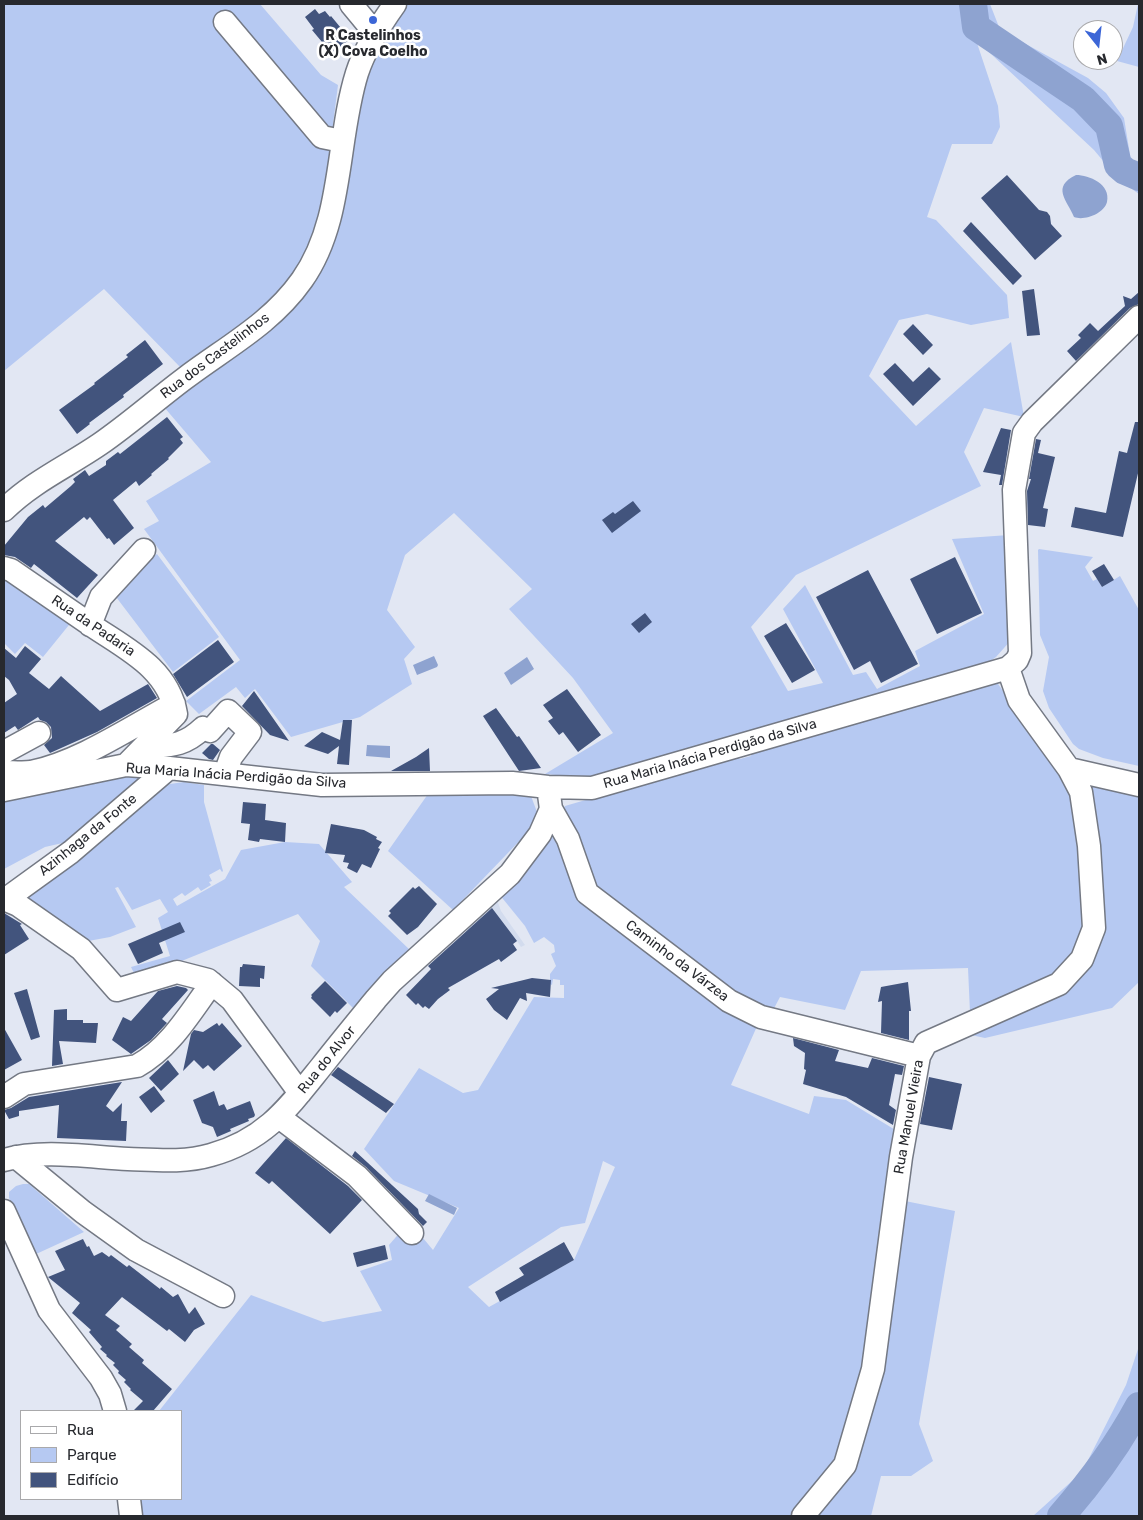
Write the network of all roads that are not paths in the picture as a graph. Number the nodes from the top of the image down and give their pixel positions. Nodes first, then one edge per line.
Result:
1 (351, 4) edge
2 (395, 4) edge
3 (225, 22) dead end
4 (374, 34) junction
5 (342, 141) junction
6 (1139, 317) edge
7 (4, 510) edge
8 (144, 550) dead end
9 (4, 568) edge
10 (90, 625) junction
11 (1008, 668) junction
12 (174, 704) junction
13 (144, 747) junction
14 (4, 752) edge
15 (126, 765) junction
16 (169, 768) junction
17 (1068, 769) junction
18 (4, 771) edge
19 (226, 774) junction
20 (1139, 785) edge
21 (548, 787) junction
22 (4, 790) edge
23 (551, 809) junction
24 (5, 899) edge
25 (212, 983) junction
26 (920, 1056) junction
27 (300, 1093) junction
28 (4, 1097) edge
29 (280, 1117) junction
30 (10, 1159) edge
31 (4, 1211) edge
32 (412, 1233) dead end
33 (223, 1296) dead end
34 (115, 1410) edge
35 (129, 1500) edge
36 (131, 1516) edge
37 (803, 1516) edge

1 - 4 street
2 - 4 street, Rua dos Castelinhos
3 - 5 street
4 - 5 street, Rua dos Castelinhos
5 - 7 street, Rua dos Castelinhos
6 - 11 street
8 - 10 street
9 - 10 street, Rua da Padaria
10 - 12 street, Rua da Padaria
11 - 17 street, Rua Manuel Vieira
11 - 21 street, Rua Maria Inácia Perdigão da Silva
12 - 13 street
12 - 18 street
13 - 15 street
13 - 19 street
14 - 18 street
15 - 16 street, Rua Maria Inácia Perdigão da Silva
15 - 22 street, Rua Maria Inácia Perdigão da Silva
16 - 19 street, Rua Maria Inácia Perdigão da Silva
16 - 24 street, Azinhaga da Fonte
17 - 20 street
17 - 26 street, Rua Manuel Vieira
19 - 21 street, Rua Maria Inácia Perdigão da Silva
21 - 23 street
23 - 26 street, Caminho da Várzea
23 - 27 street, Rua do Alvor
24 - 25 street
25 - 27 street
25 - 28 street
26 - 37 street, Rua Manuel Vieira
27 - 29 street, Rua do Alvor
29 - 30 street, Rua do Alvor
29 - 32 street
30 - 33 street
31 - 34 street
35 - 36 street

